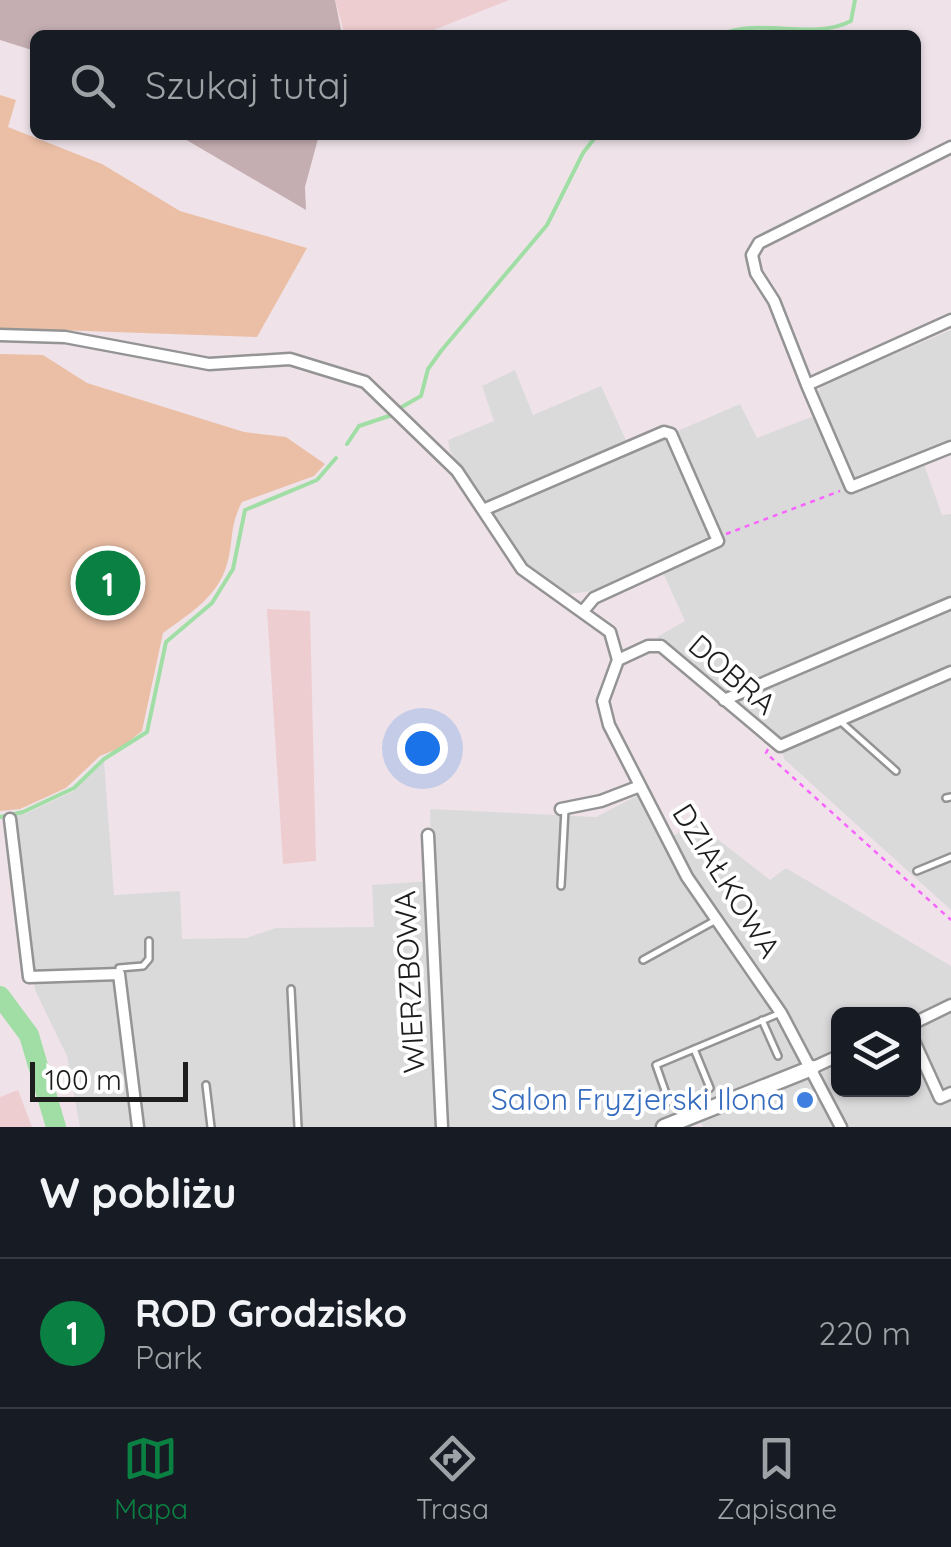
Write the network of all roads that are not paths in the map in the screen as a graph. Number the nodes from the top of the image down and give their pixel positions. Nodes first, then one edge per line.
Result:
1 (951, 148) edge
2 (951, 320) edge
3 (0, 334) edge
4 (807, 385) junction
5 (951, 447) edge
6 (484, 510) junction
7 (951, 603) edge
8 (584, 610) junction
9 (618, 660) junction
10 (951, 672) edge
11 (724, 700) junction
12 (840, 721) junction
13 (896, 771) dead end
14 (640, 786) junction
15 (563, 809) joint
16 (10, 820) dead end
17 (428, 835) dead end
18 (951, 857) edge
19 (917, 871) dead end
20 (562, 886) dead end
21 (716, 920) junction
22 (149, 941) dead end
23 (643, 960) dead end
24 (119, 974) junction
25 (291, 990) dead end
26 (951, 1005) edge
27 (781, 1012) junction
28 (762, 1020) junction
29 (921, 1020) edge
30 (694, 1049) junction
31 (778, 1056) dead end
32 (921, 1056) edge
33 (831, 1059) edge
34 (812, 1068) junction
35 (206, 1085) dead end
36 (710, 1088) dead end
37 (951, 1092) edge
38 (669, 1102) dead end
39 (138, 1127) edge
40 (211, 1127) edge
41 (298, 1127) edge
42 (442, 1127) edge
43 (664, 1127) edge
44 (841, 1127) edge

1 - 4 street
2 - 4 street
3 - 6 street
4 - 5 street
6 - 8 street
6 - 8 street
7 - 11 street
8 - 9 street
9 - 11 street, DOBRA
9 - 14 street, DZIAŁKOWA
10 - 12 street, DOBRA
11 - 12 street, DOBRA
12 - 13 lane
14 - 15 street
14 - 21 street, DZIAŁKOWA
15 - 20 lane
16 - 24 street
17 - 42 street, WIERZBOWA
18 - 19 lane
21 - 23 lane
21 - 27 street, DZIAŁKOWA
22 - 24 lane
24 - 39 street
25 - 41 lane
26 - 29 street
27 - 28 lane
27 - 34 street, DZIAŁKOWA
28 - 30 lane
28 - 31 lane
30 - 36 lane
30 - 38 lane
32 - 37 street
33 - 34 street
34 - 43 street
34 - 44 street, DZIAŁKOWA
35 - 40 lane

